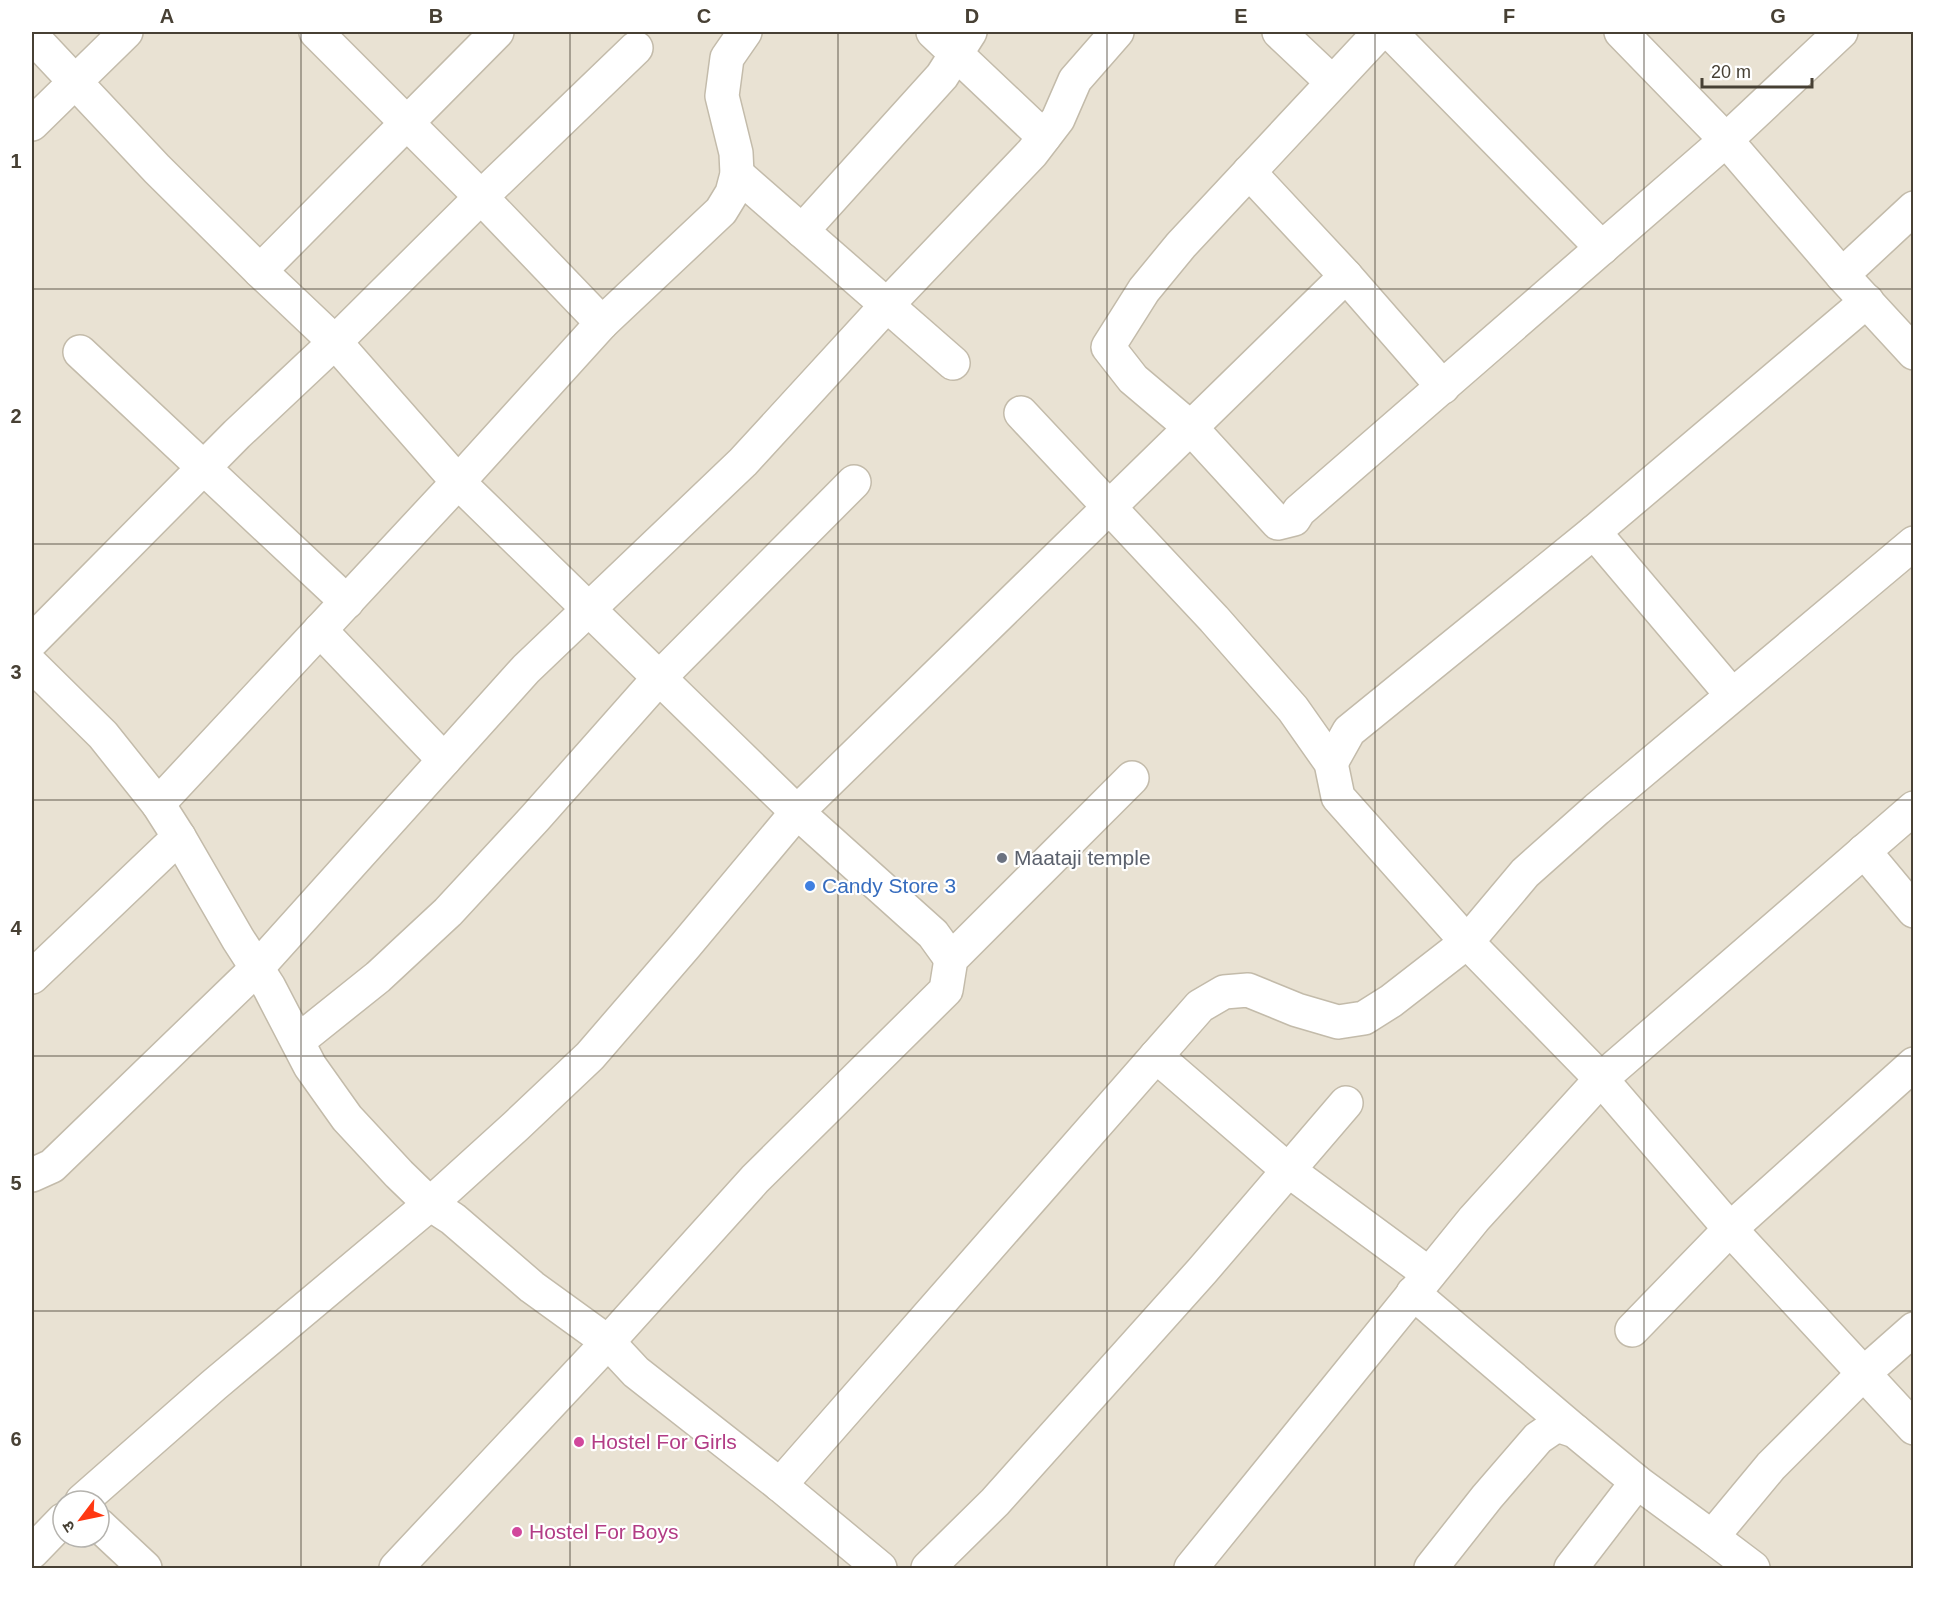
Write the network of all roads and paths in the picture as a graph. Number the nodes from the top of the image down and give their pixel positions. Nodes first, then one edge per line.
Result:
1 (126, 32) edge
2 (316, 32) edge
3 (497, 32) edge
4 (745, 32) edge
5 (1117, 32) edge
6 (1279, 32) edge
7 (1380, 32) edge
8 (1390, 32) edge
9 (1621, 32) edge
10 (1841, 32) edge
11 (32, 36) edge
12 (953, 39) edge
13 (636, 48) dead end
14 (75, 82) junction
15 (1332, 82) junction
16 (32, 124) edge
17 (407, 124) junction
18 (1044, 137) junction
19 (1726, 140) junction
20 (1249, 172) junction
21 (737, 174) junction
22 (481, 197) junction
23 (1914, 208) edge
24 (802, 231) junction
25 (1602, 248) junction
26 (260, 271) junction
27 (1842, 275) junction
28 (1346, 276) junction
29 (1867, 301) junction
30 (887, 305) junction
31 (602, 323) junction
32 (335, 342) junction
33 (80, 352) dead end
34 (1914, 353) edge
35 (953, 363) dead end
36 (1443, 387) junction
37 (1021, 413) dead end
38 (1191, 428) junction
39 (204, 467) junction
40 (458, 482) junction
41 (854, 482) dead end
42 (1110, 507) junction
43 (1594, 532) junction
44 (1914, 543) edge
45 (347, 602) junction
46 (588, 608) junction
47 (320, 630) junction
48 (32, 641) edge
49 (32, 664) edge
50 (659, 678) junction
51 (1731, 696) junction
52 (444, 760) junction
53 (1331, 763) junction
54 (1132, 778) dead end
55 (158, 804) junction
56 (1914, 808) edge
57 (797, 812) junction
58 (179, 837) junction
59 (1864, 851) junction
60 (1914, 911) edge
61 (1467, 942) junction
62 (951, 959) junction
63 (257, 968) junction
64 (32, 977) edge
65 (298, 1041) junction
66 (1156, 1056) junction
67 (1914, 1064) edge
68 (1601, 1079) junction
69 (1346, 1103) dead end
70 (1288, 1170) junction
71 (32, 1175) edge
72 (430, 1204) junction
73 (1730, 1229) junction
74 (1421, 1284) junction
75 (1914, 1329) edge
76 (1632, 1330) dead end
77 (608, 1342) junction
78 (1863, 1374) junction
79 (1914, 1428) edge
80 (1575, 1431) junction
81 (1637, 1482) junction
82 (780, 1485) junction
83 (96, 1489) edge
84 (51, 1532) edge
85 (111, 1537) edge
86 (1712, 1538) junction
87 (32, 1552) edge
88 (145, 1569) edge
89 (396, 1569) edge
90 (880, 1569) edge
91 (928, 1569) edge
92 (1191, 1569) edge
93 (1431, 1569) edge
94 (1571, 1569) edge
95 (1753, 1569) edge

1 - 14 street
2 - 17 street
3 - 17 street
4 - 21 street
5 - 18 street
6 - 15 street
7 - 15 street
8 - 25 street
9 - 19 street
10 - 19 street
11 - 14 street
12 - 18 street
12 - 24 street
13 - 22 street
14 - 16 street
14 - 26 street
15 - 20 street
17 - 22 street
17 - 26 street
18 - 30 street
19 - 25 street
19 - 27 street
20 - 28 street
20 - 38 street
21 - 24 street
21 - 31 street
22 - 31 street
22 - 32 street
23 - 27 street
24 - 30 street
25 - 36 street
26 - 32 street
27 - 29 street
28 - 36 street
28 - 38 street
29 - 34 street
29 - 43 street
30 - 35 street
30 - 46 street
31 - 40 street
32 - 39 street
32 - 40 street
33 - 39 street
36 - 38 street
37 - 42 street
38 - 42 street
39 - 45 street
39 - 48 street
40 - 45 street
40 - 46 street
41 - 50 street
42 - 53 street
42 - 57 street
43 - 51 street
43 - 53 street
44 - 51 street
45 - 47 street
46 - 50 street
46 - 52 street
47 - 52 street
47 - 55 street
49 - 55 street
50 - 57 street
50 - 65 street
51 - 61 street
52 - 63 street
53 - 61 street
54 - 62 street
55 - 58 street
56 - 59 street
57 - 62 street
57 - 72 street
58 - 63 street
58 - 64 street
59 - 60 street
59 - 68 street
61 - 66 street
61 - 68 street
62 - 77 street
63 - 65 street
63 - 71 street
65 - 72 street
66 - 70 street
66 - 82 street
67 - 73 street
68 - 73 street
68 - 74 street
69 - 70 street
70 - 74 street
70 - 91 street
72 - 77 street
72 - 83 street
73 - 76 street
73 - 78 street
74 - 80 street
74 - 92 street
75 - 78 street
77 - 82 street
77 - 89 street
78 - 79 street
78 - 86 street
80 - 81 street
80 - 93 street
81 - 86 street
81 - 94 street
82 - 90 street
84 - 87 street
85 - 88 street
86 - 95 street

